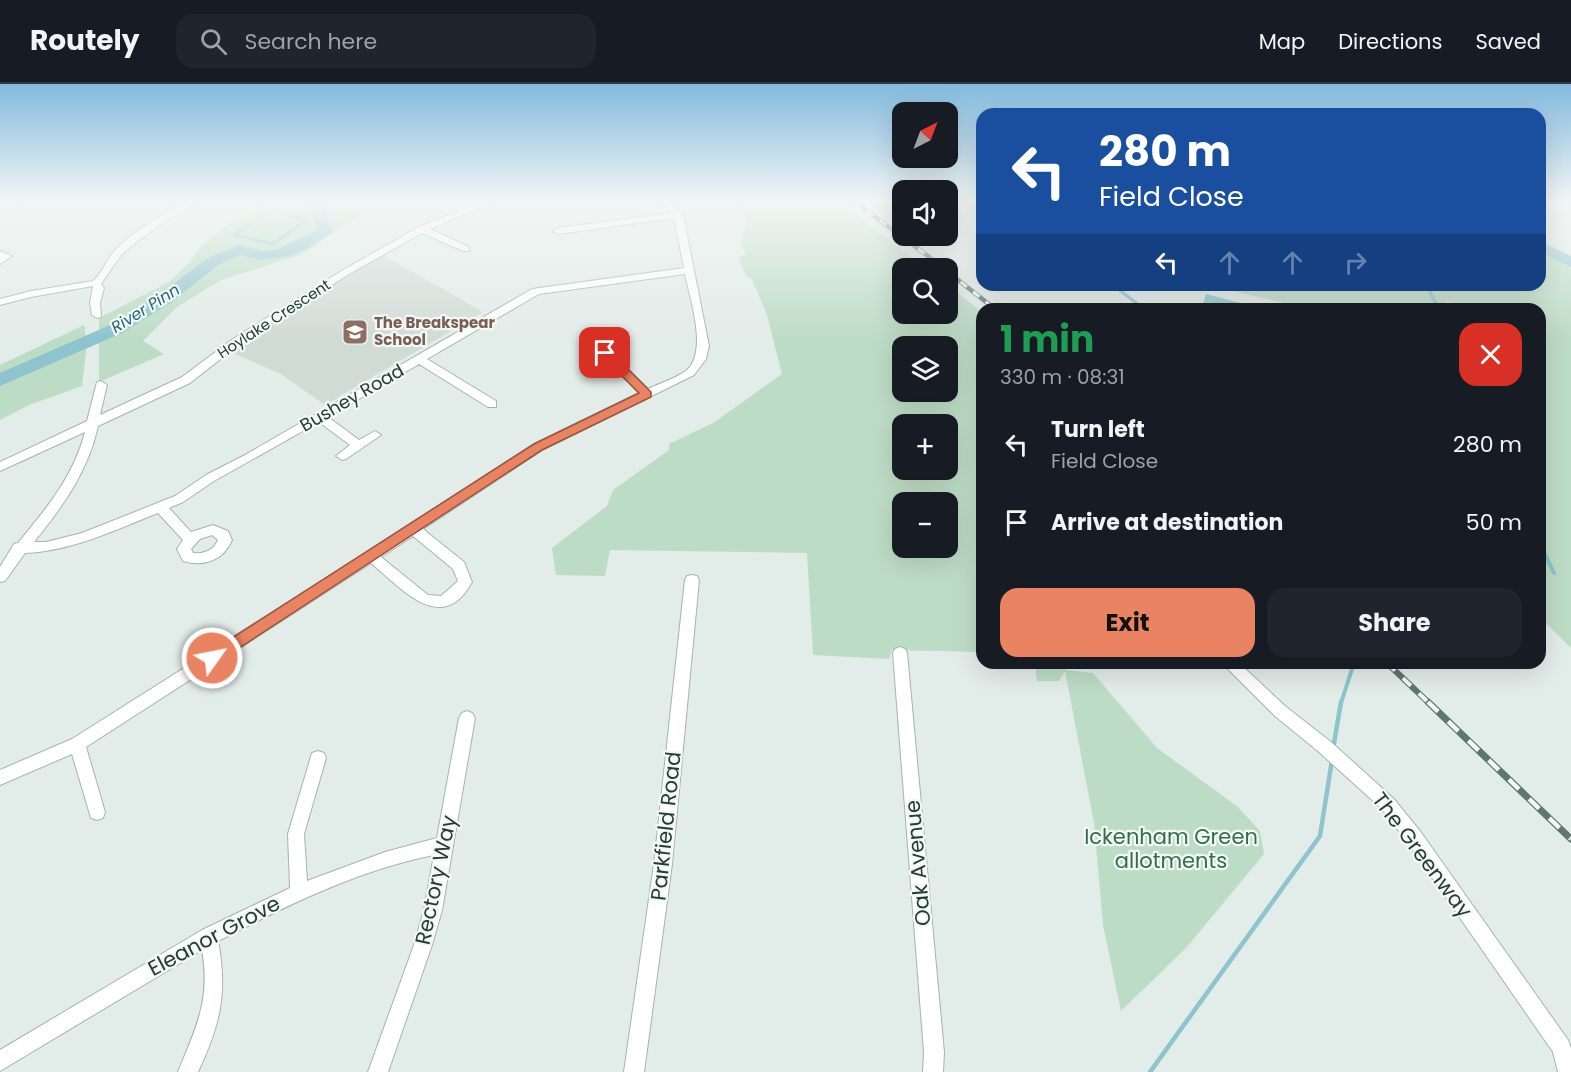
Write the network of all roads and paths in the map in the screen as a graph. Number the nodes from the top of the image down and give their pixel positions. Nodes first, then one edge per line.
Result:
1 (125, 247) edge
2 (390, 247) edge
3 (462, 247) edge
4 (685, 247) edge
5 (466, 249) dead end
6 (0, 254) edge
7 (0, 261) edge
8 (690, 270) junction
9 (96, 283) junction
10 (0, 302) edge
11 (97, 315) dead end
12 (605, 353) dead end
13 (420, 359) junction
14 (101, 385) dead end
15 (647, 394) junction
16 (492, 404) dead end
17 (320, 416) junction
18 (91, 426) junction
19 (375, 435) dead end
20 (358, 445) junction
21 (342, 456) dead end
22 (0, 467) edge
23 (159, 507) junction
24 (414, 529) junction
25 (190, 539) dead end
26 (20, 548) junction
27 (371, 556) junction
28 (0, 577) edge
29 (692, 580) dead end
30 (900, 653) dead end
31 (1235, 669) edge
32 (467, 718) dead end
33 (77, 744) junction
34 (318, 758) dead end
35 (0, 777) edge
36 (97, 812) dead end
37 (445, 845) junction
38 (299, 892) junction
39 (208, 936) junction
40 (1566, 1052) edge
41 (0, 1061) edge
42 (188, 1072) edge
43 (378, 1072) edge
44 (634, 1072) edge
45 (933, 1072) edge
46 (1568, 1072) edge

1 - 9 street
2 - 18 street, Hoylake Crescent
3 - 5 street
4 - 8 street
6 - 7 street
8 - 13 street, Bushey Road
8 - 15 street
9 - 10 street
9 - 11 street
12 - 15 street
13 - 16 street
13 - 17 street, Bushey Road
14 - 18 street
15 - 24 street
17 - 20 street
17 - 23 street, Bushey Road
18 - 22 street, Hoylake Crescent
18 - 26 street
19 - 20 street
20 - 21 street
23 - 25 street
23 - 26 street, Bushey Road
24 - 27 street
24 - 27 street
26 - 28 street
27 - 33 street
29 - 44 street, Parkfield Road
30 - 45 street, Oak Avenue
31 - 40 street, The Greenway
32 - 37 street, Rectory Way
33 - 35 street
33 - 36 street
34 - 38 street
37 - 38 street, Eleanor Grove
37 - 43 street, Rectory Way
38 - 39 street, Eleanor Grove
39 - 41 street, Eleanor Grove
39 - 42 street
40 - 46 street, The Greenway

